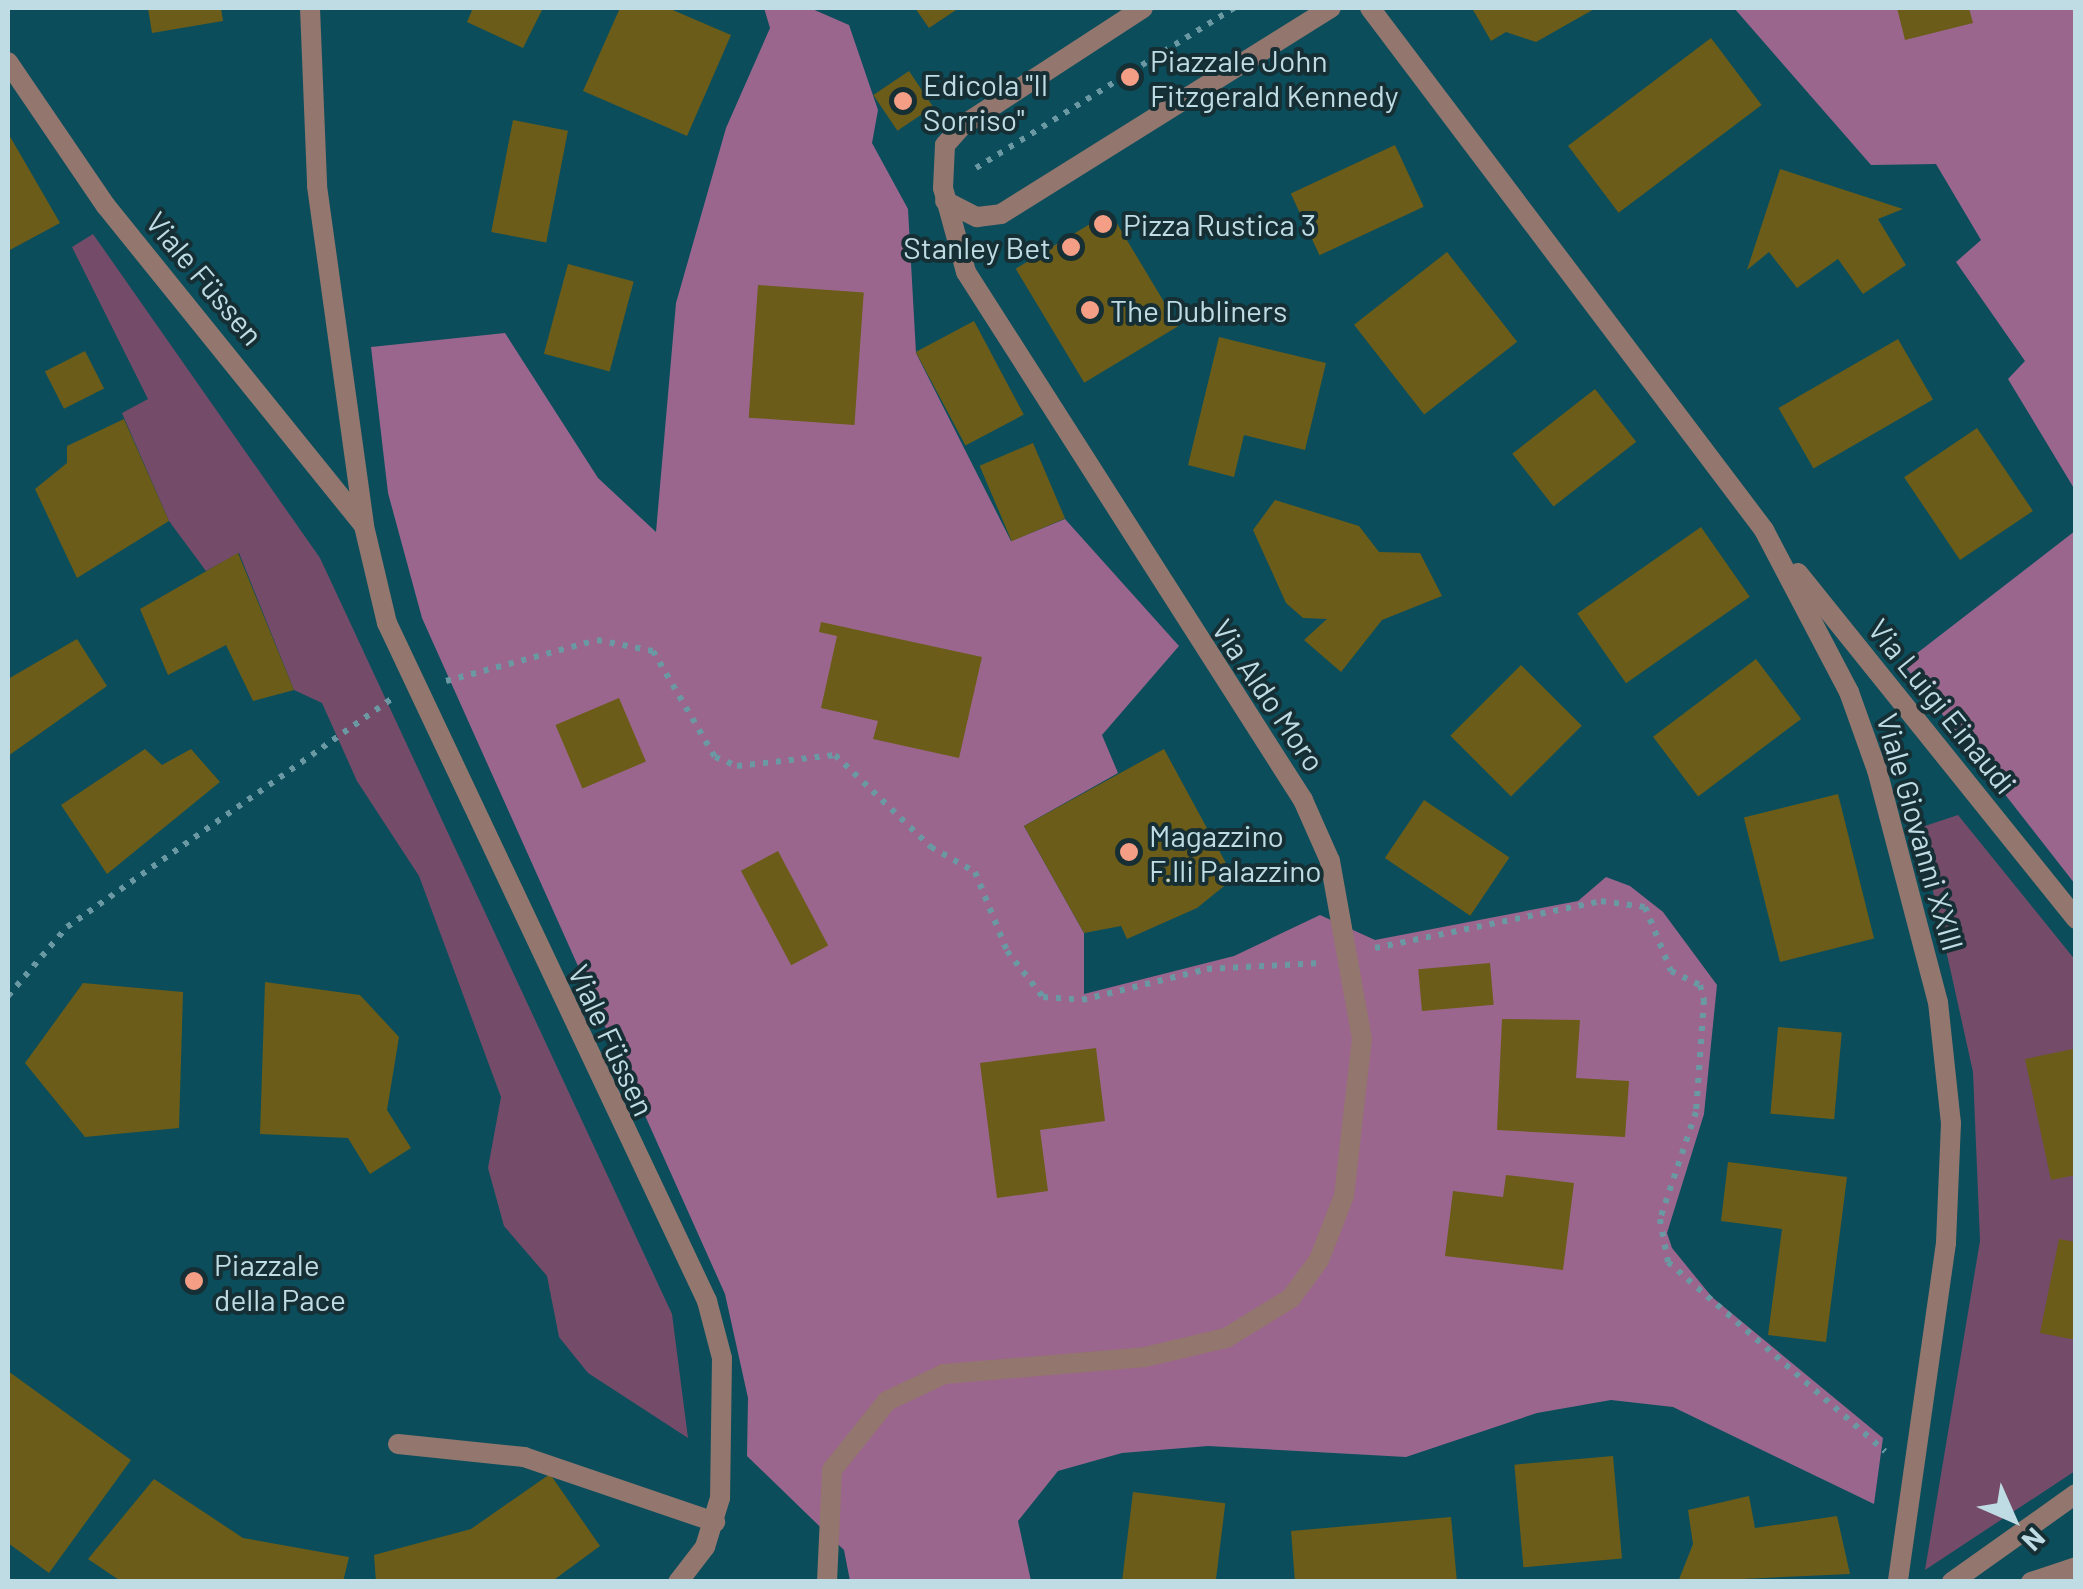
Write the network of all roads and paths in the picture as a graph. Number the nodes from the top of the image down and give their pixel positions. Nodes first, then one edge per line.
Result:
1 (310, 8) edge
2 (1143, 8) edge
3 (1234, 8) edge
4 (1332, 8) edge
5 (1370, 8) edge
6 (8, 62) edge
7 (944, 194) junction
8 (364, 526) junction
9 (1764, 530) junction
10 (416, 689) junction
11 (2076, 919) edge
12 (1350, 955) junction
13 (8, 996) edge
14 (398, 1444) dead end
15 (1913, 1474) junction
16 (2076, 1494) edge
17 (715, 1522) junction
18 (2076, 1567) edge
19 (678, 1582) edge
20 (827, 1582) edge
21 (1898, 1582) edge
22 (1952, 1582) edge
23 (2031, 1582) edge

1 - 8 street, Viale Füssen
2 - 7 street
3 - 7 path
4 - 7 street
5 - 9 street, Viale Giovanni XXIII
6 - 8 street, Viale Füssen
7 - 12 street, Via Aldo Moro
8 - 10 street, Viale Füssen
9 - 11 street, Via Luigi Einaudi
9 - 15 street, Viale Giovanni XXIII
10 - 12 path
10 - 13 path
10 - 17 street, Viale Füssen
12 - 15 path
12 - 20 street, Via Aldo Moro
14 - 17 street
15 - 21 street, Viale Giovanni XXIII
16 - 22 street
17 - 19 street, Viale Füssen
18 - 23 street

